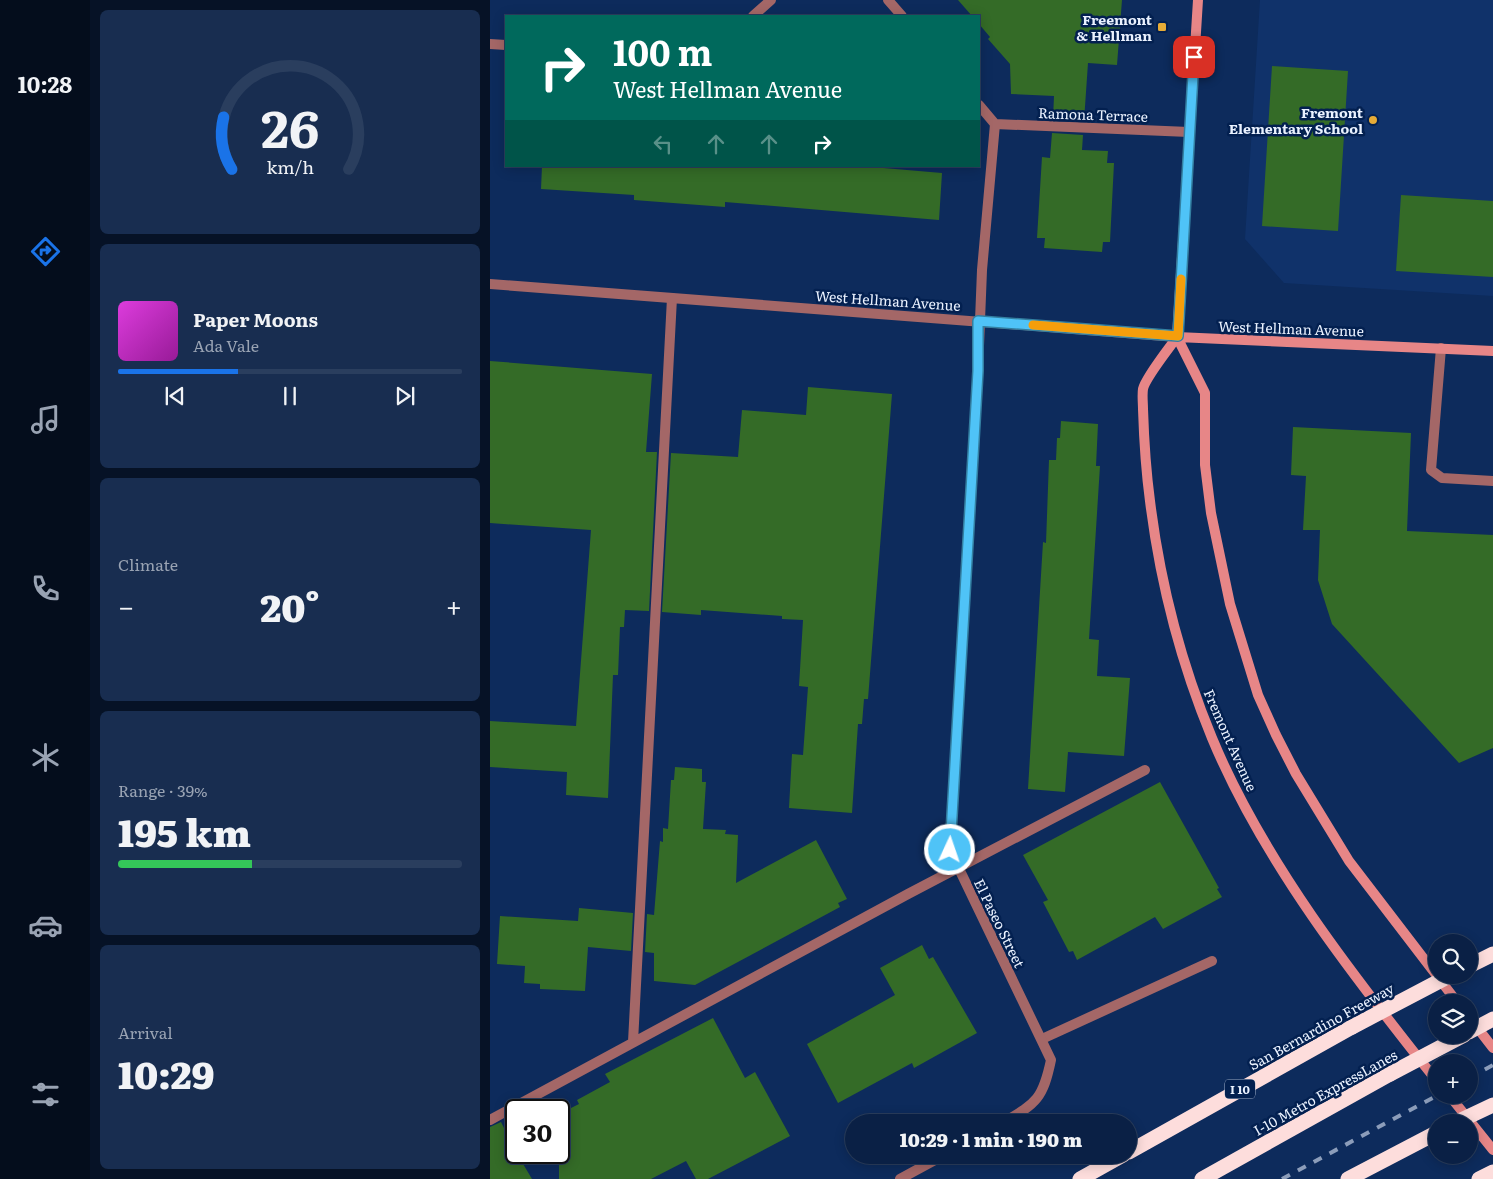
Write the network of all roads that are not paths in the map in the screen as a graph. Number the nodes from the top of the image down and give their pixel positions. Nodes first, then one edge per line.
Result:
1 (771, 0) edge
2 (888, 0) edge
3 (1198, 0) edge
4 (754, 15) edge
5 (901, 15) edge
6 (490, 44) edge
7 (505, 45) edge
8 (980, 106) edge
9 (995, 124) junction
10 (1189, 132) junction
11 (490, 284) edge
12 (672, 298) junction
13 (978, 321) junction
14 (1178, 336) junction
15 (1441, 348) junction
16 (1493, 351) edge
17 (1493, 481) edge
18 (1145, 770) dead end
19 (958, 867) junction
20 (1493, 954) edge
21 (1212, 961) dead end
22 (1478, 961) edge
23 (1434, 984) edge
24 (1451, 994) edge
25 (1493, 1019) edge
26 (1478, 1027) edge
27 (1478, 1029) edge
28 (1042, 1039) junction
29 (633, 1042) junction
30 (1447, 1044) edge
31 (1493, 1048) edge
32 (1428, 1070) edge
33 (1456, 1104) edge
34 (1493, 1105) edge
35 (1018, 1114) edge
36 (1474, 1114) edge
37 (490, 1120) edge
38 (1428, 1137) edge
39 (1137, 1147) edge
40 (1493, 1150) edge
41 (928, 1164) edge
42 (1107, 1164) edge
43 (1493, 1172) edge
44 (900, 1179) edge
45 (1080, 1179) edge
46 (1202, 1179) edge
47 (1348, 1179) edge
48 (1479, 1179) edge

1 - 4 street
2 - 5 street
3 - 10 main road
6 - 7 street
8 - 9 street
9 - 10 street, Ramona Terrace
9 - 13 street
10 - 14 main road
11 - 12 street, West Hellman Avenue
12 - 13 street, West Hellman Avenue
12 - 29 street
13 - 14 street, West Hellman Avenue
13 - 19 street, El Paseo Street
14 - 15 main road, West Hellman Avenue
14 - 24 main road
14 - 32 main road, Fremont Avenue
15 - 16 main road, West Hellman Avenue
15 - 17 street
18 - 19 street
19 - 28 street, El Paseo Street
19 - 29 street
20 - 22 highway
21 - 28 street
23 - 39 highway, San Bernardino Freeway / I 10, bridge
25 - 26 highway, bridge
27 - 31 main road
28 - 35 street, El Paseo Street
29 - 37 street
30 - 46 highway, I-10 Metro ExpressLanes, bridge
33 - 40 main road
34 - 36 highway, bridge
38 - 47 highway
41 - 44 street
42 - 45 highway
43 - 48 highway

